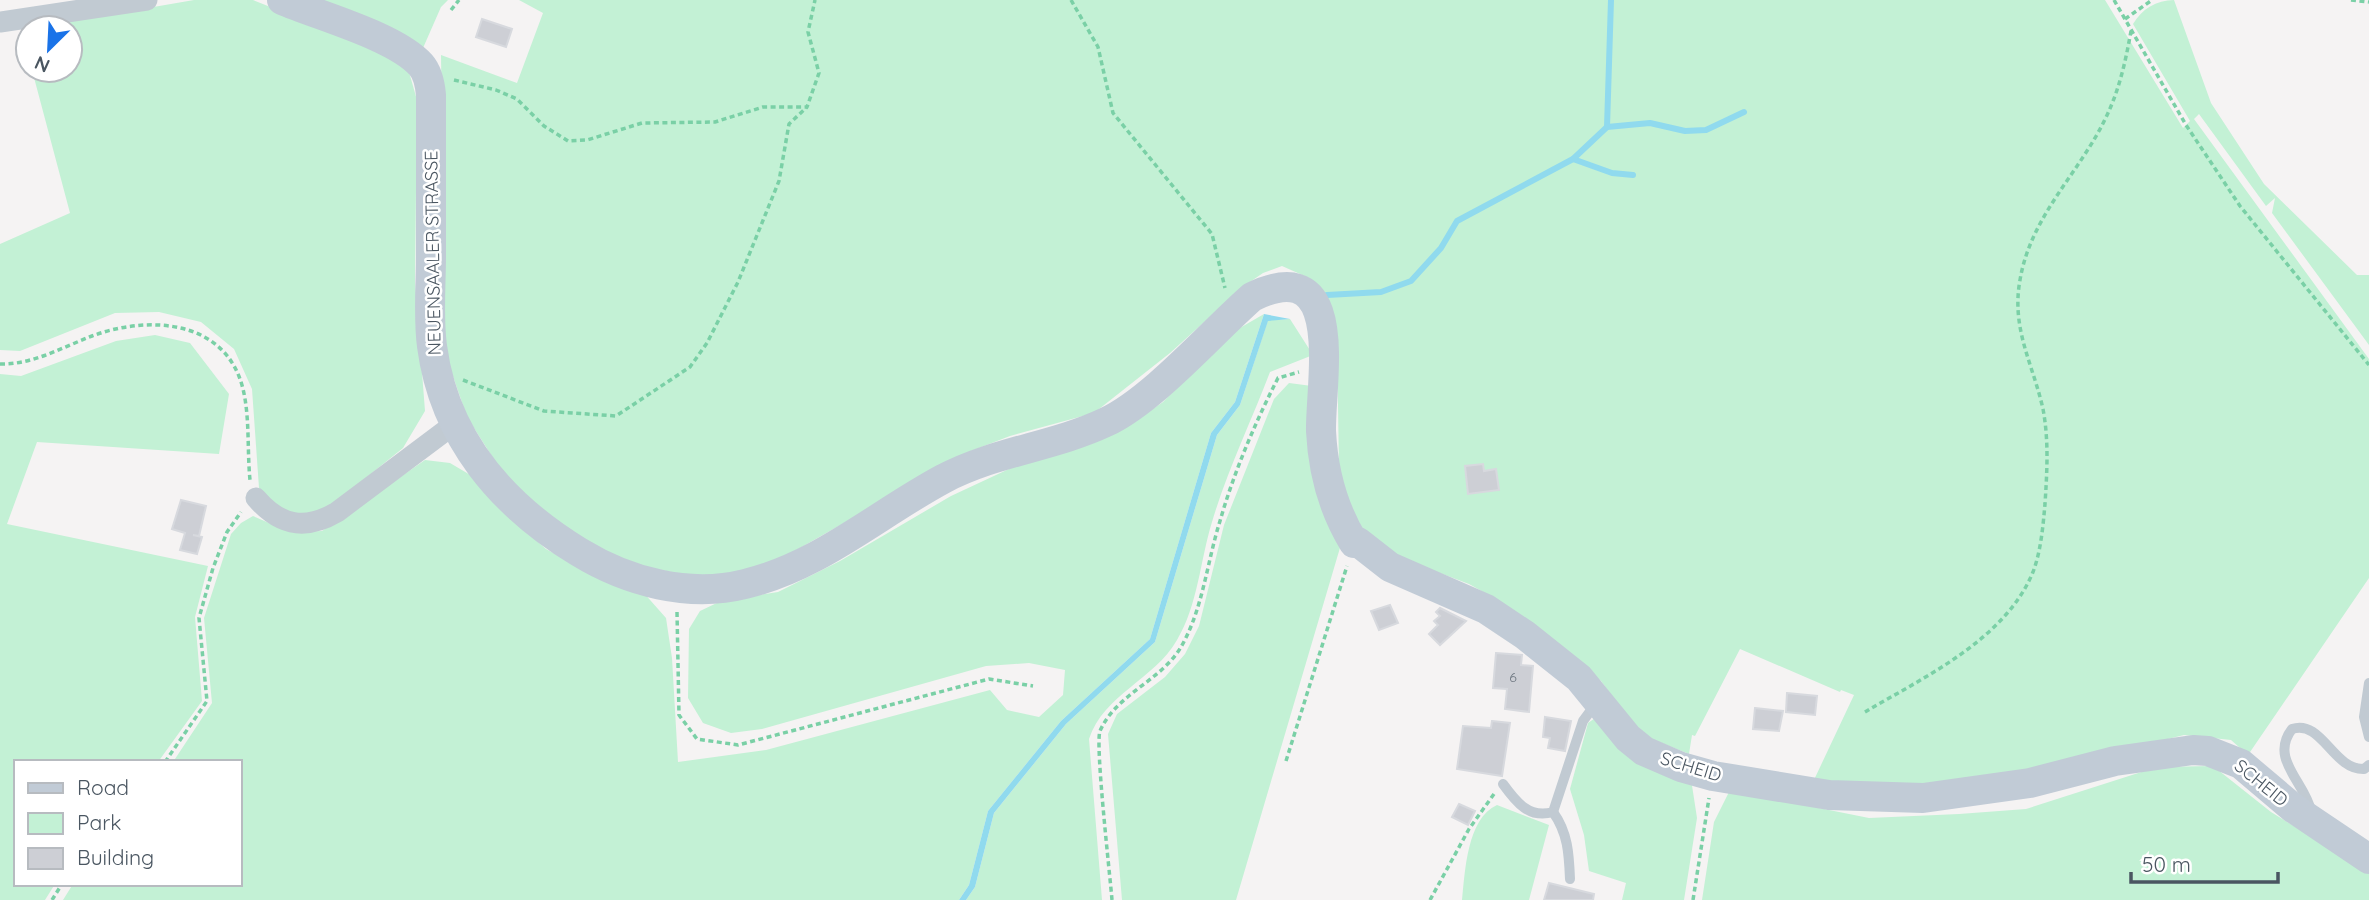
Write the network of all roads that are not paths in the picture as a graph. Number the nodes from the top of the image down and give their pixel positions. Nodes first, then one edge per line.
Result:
1 (147, 0) edge
2 (282, 0) edge
3 (0, 22) edge
4 (1309, 297) joint
5 (453, 425) junction
6 (256, 498) road end
7 (2369, 683) edge
8 (1597, 701) junction
9 (2369, 737) edge
10 (2369, 765) edge
11 (1503, 784) road end
12 (1553, 812) junction
13 (2302, 815) junction
14 (2369, 859) edge
15 (1570, 879) dead end

1 - 3 street
2 - 5 street, NEUENSAALER STRASSE
4 - 5 street, NEUENSAALER STRASSE
4 - 8 street, SCHEID
5 - 6 street
7 - 9 lane
8 - 12 lane
8 - 13 street, SCHEID
10 - 13 lane
11 - 12 lane
12 - 15 lane
13 - 14 street, SCHEID

